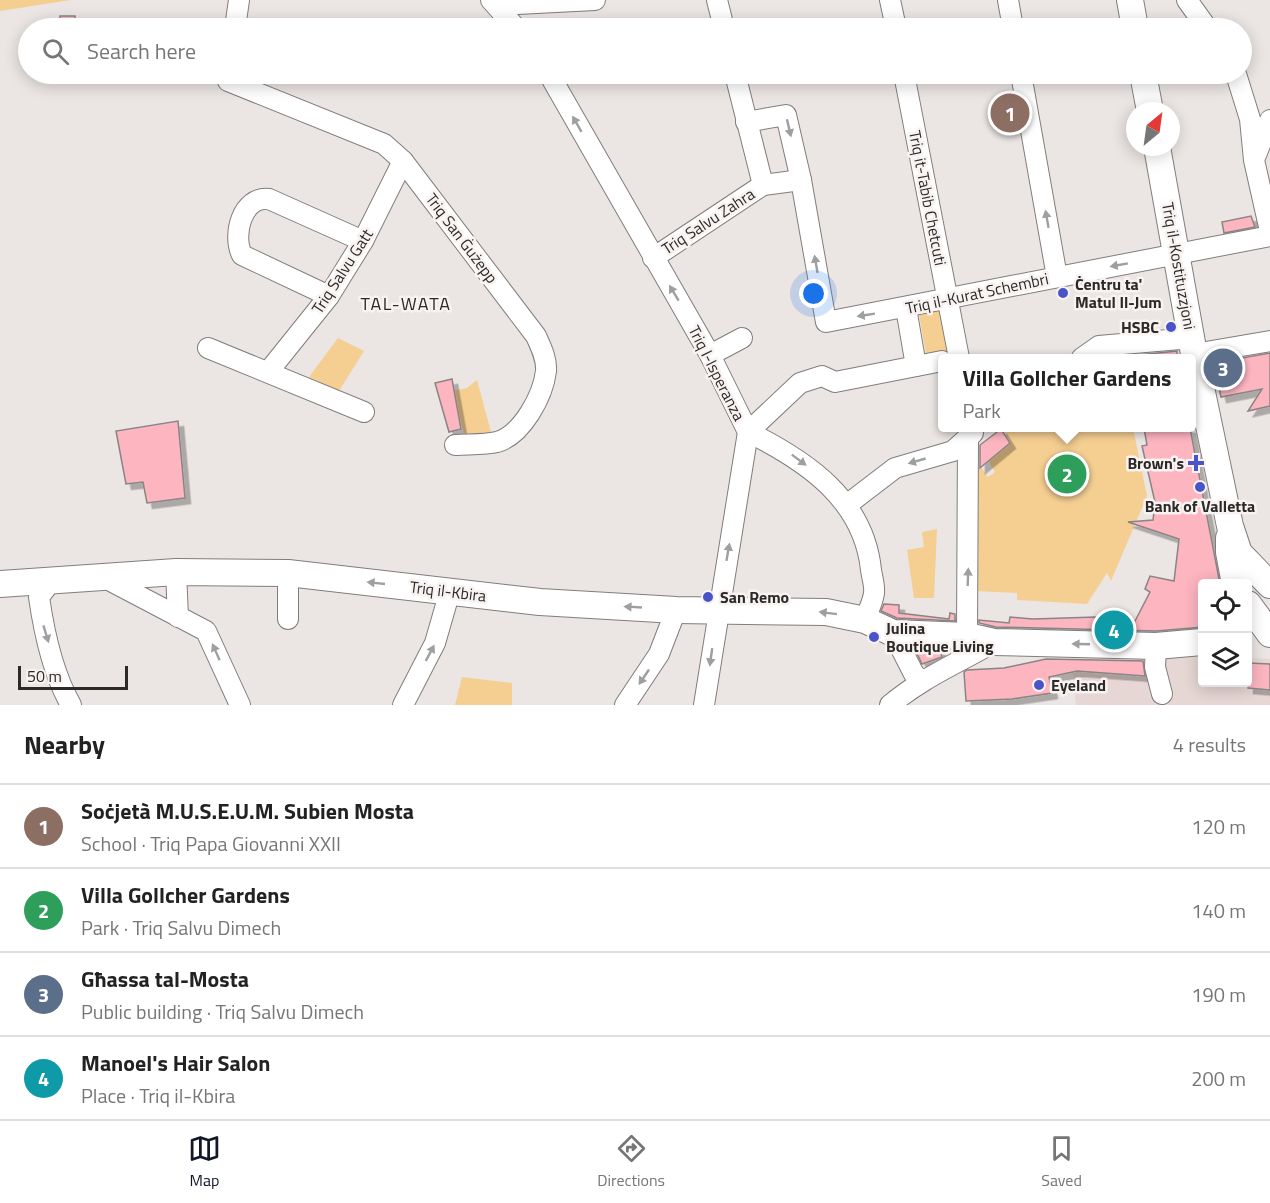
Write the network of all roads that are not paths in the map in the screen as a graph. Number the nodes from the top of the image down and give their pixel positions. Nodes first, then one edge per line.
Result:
1 (239, 0) edge
2 (595, 0) edge
3 (717, 0) edge
4 (890, 0) edge
5 (1008, 0) edge
6 (1130, 0) edge
7 (1187, 0) edge
8 (496, 2) edge
9 (236, 18) edge
10 (508, 18) edge
11 (722, 18) edge
12 (894, 18) edge
13 (1011, 18) edge
14 (1133, 18) edge
15 (1200, 18) edge
16 (244, 84) edge
17 (555, 84) edge
18 (737, 84) edge
19 (906, 84) edge
20 (1023, 84) edge
21 (1145, 84) edge
22 (1239, 84) edge
23 (1148, 102) edge
24 (1270, 120) edge
25 (746, 122) junction
26 (1159, 156) edge
27 (1254, 160) junction
28 (403, 161) junction
29 (801, 180) junction
30 (763, 185) junction
31 (1270, 231) edge
32 (1270, 236) edge
33 (363, 241) junction
34 (1176, 255) junction
35 (653, 258) junction
36 (1057, 277) junction
37 (329, 296) junction
38 (947, 299) junction
39 (906, 308) junction
40 (742, 338) dead end
41 (1270, 341) edge
42 (1193, 346) junction
43 (208, 348) dead end
44 (957, 354) edge
45 (1088, 354) edge
46 (1195, 354) edge
47 (710, 355) junction
48 (1196, 361) edge
49 (938, 362) edge
50 (916, 366) junction
51 (268, 372) junction
52 (364, 412) dead end
53 (748, 432) junction
54 (971, 432) edge
55 (973, 432) edge
56 (455, 446) dead end
57 (848, 504) junction
58 (1230, 526) junction
59 (176, 572) junction
60 (288, 573) junction
61 (101, 576) junction
62 (1234, 579) edge
63 (52, 580) junction
64 (0, 584) edge
65 (1270, 585) edge
66 (450, 591) junction
67 (1252, 609) edge
68 (676, 610) junction
69 (718, 610) junction
70 (178, 617) junction
71 (288, 620) dead end
72 (865, 620) junction
73 (893, 633) junction
74 (1270, 634) edge
75 (967, 636) junction
76 (1252, 636) edge
77 (994, 642) junction
78 (1198, 642) edge
79 (1156, 646) junction
80 (921, 680) junction
81 (1162, 694) dead end
82 (71, 705) edge
83 (240, 705) edge
84 (403, 705) edge
85 (625, 705) edge
86 (704, 705) edge
87 (890, 705) edge

1 - 9 street
2 - 8 street
3 - 11 street
4 - 12 street
5 - 13 street
6 - 14 main road
7 - 15 street
8 - 10 street
16 - 28 street, Triq San Ġużepp
35 -> 17 street, Triq l-Isperanza
18 - 25 street
19 - 38 street, Triq it-Tabib Chetcuti
36 -> 20 street
21 - 23 main road
22 - 27 street
24 - 27 street
25 -> 29 street
25 - 30 street
26 - 34 main road, Triq il-Kostituzzjoni
27 - 31 street
28 - 33 street, Triq Salvu Gatt
28 - 56 street, Triq San Ġużepp
29 - 30 street
39 -> 29 street, Triq il-Kurat Schembri
30 - 35 street, Triq Salvu Zahra
32 - 34 street, Triq il-Kurat Schembri
33 - 37 street, Triq Salvu Gatt
33 - 37 street
34 -> 36 street, Triq il-Kurat Schembri
34 - 42 main road, Triq il-Kostituzzjoni
47 -> 35 street, Triq l-Isperanza
36 - 38 street, Triq il-Kurat Schembri
37 - 51 street, Triq Salvu Gatt
38 - 39 street, Triq il-Kurat Schembri
38 - 44 street, Triq it-Tabib Chetcuti
39 - 50 street
40 - 47 street
41 - 42 street
42 - 45 street
42 - 46 main road, Triq il-Kostituzzjoni
43 - 51 street
47 - 53 street, Triq l-Isperanza
48 - 58 main road, Triq il-Kostituzzjoni
49 - 50 street
50 - 53 street
51 - 52 street
53 -> 57 street
69 -> 53 street, Triq l-Isperanza
54 -> 57 street
75 -> 55 street
57 - 72 street
58 - 62 main road
58 - 65 main road
59 - 60 main road, Triq il-Kbira
59 - 61 main road, Triq il-Kbira
59 - 70 street
66 -> 60 main road, Triq il-Kbira
60 - 71 street
61 - 63 main road, Triq il-Kbira
61 - 70 street
63 - 64 main road, Triq il-Kbira
63 -> 82 street
68 -> 66 main road, Triq il-Kbira
84 -> 66 street
67 - 74 main road
68 - 69 main road, Triq il-Kbira
68 -> 85 street
72 -> 69 main road, Triq il-Kbira
69 -> 86 street, Triq l-Isperanza
83 -> 70 street
72 - 73 main road, Triq il-Kbira
73 - 75 main road, Triq il-Kbira
73 - 80 street
74 - 76 main road
75 - 77 main road, Triq il-Kbira
79 -> 77 main road, Triq il-Kbira
77 - 80 street
78 - 79 main road, Triq il-Kbira
79 - 81 street
80 - 87 street

